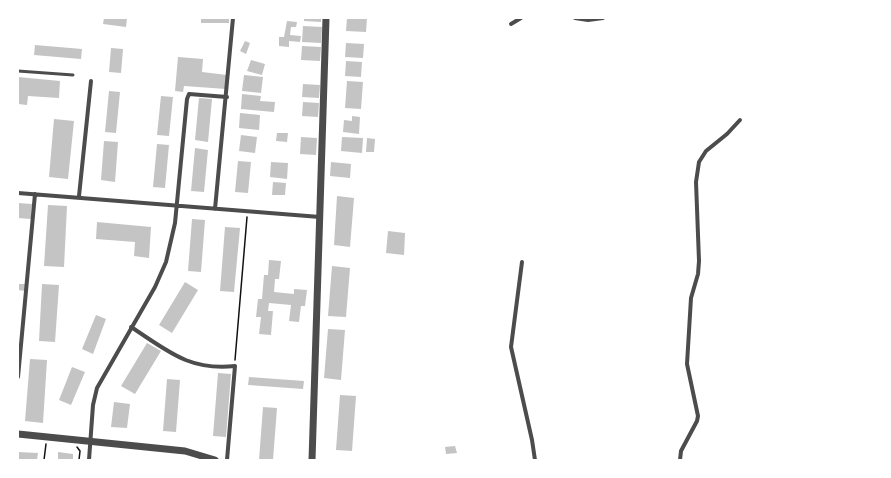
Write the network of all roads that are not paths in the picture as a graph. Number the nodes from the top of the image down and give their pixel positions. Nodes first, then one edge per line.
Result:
1 (233, 18) edge
2 (326, 18) edge
3 (521, 18) edge
4 (575, 18) edge
5 (603, 18) edge
6 (511, 24) dead end
7 (18, 71) edge
8 (73, 75) dead end
9 (92, 81) dead end
10 (227, 97) junction
11 (740, 120) dead end
12 (18, 192) edge
13 (34, 194) junction
14 (79, 196) junction
15 (176, 206) junction
16 (215, 209) junction
17 (320, 217) junction
18 (522, 262) dead end
19 (131, 327) junction
20 (18, 377) edge
21 (18, 434) edge
22 (90, 441) junction
23 (89, 460) edge
24 (215, 460) edge
25 (227, 460) edge
26 (312, 460) edge
27 (535, 460) edge
28 (680, 460) edge

1 - 10 street
2 - 17 street
3 - 6 street
4 - 5 street
7 - 8 lane
9 - 14 street
10 - 15 street
10 - 16 street
11 - 28 street
12 - 13 street
13 - 14 street
13 - 20 street
14 - 15 street
15 - 16 street
15 - 19 street
16 - 17 street
17 - 26 street
18 - 27 street
19 - 22 street
19 - 25 street
21 - 22 street
22 - 23 street
22 - 24 street

